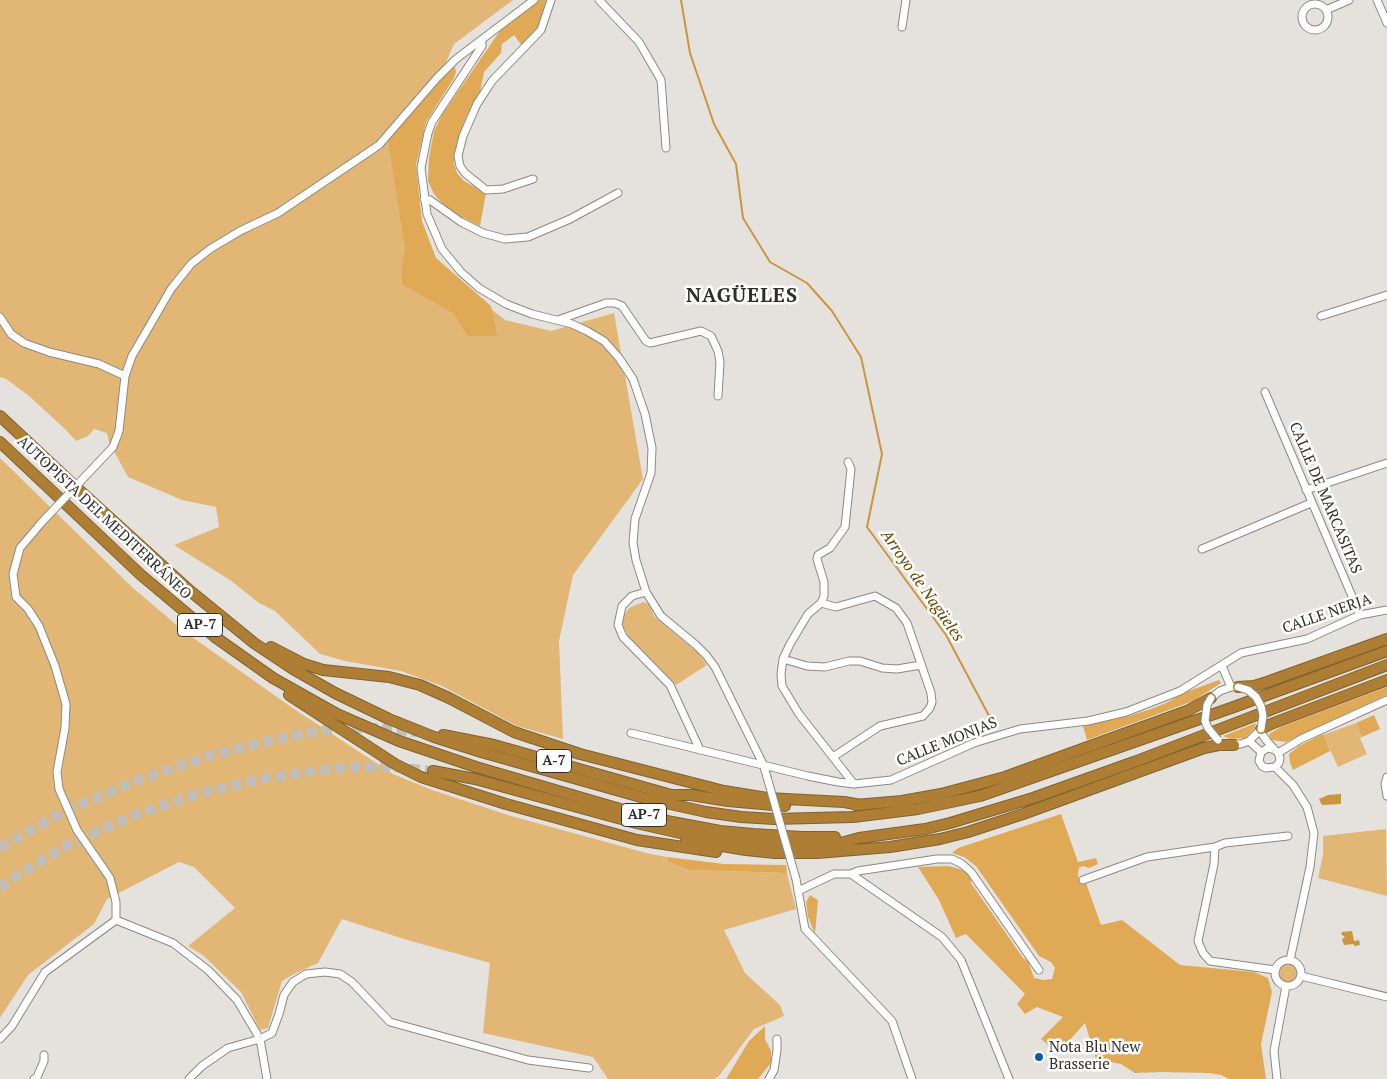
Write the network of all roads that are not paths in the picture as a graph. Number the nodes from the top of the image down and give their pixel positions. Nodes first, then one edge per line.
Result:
1 (534, 0) edge
2 (551, 0) edge
3 (599, 0) edge
4 (906, 0) edge
5 (1349, 0) edge
6 (1377, 0) edge
7 (1326, 10) dead end
8 (1387, 22) edge
9 (902, 27) dead end
10 (482, 41) junction
11 (456, 60) junction
12 (466, 70) junction
13 (666, 148) dead end
14 (533, 178) dead end
15 (618, 193) dead end
16 (424, 199) junction
17 (1387, 295) edge
18 (1321, 316) dead end
19 (0, 317) edge
20 (557, 320) junction
21 (125, 376) junction
22 (1265, 392) dead end
23 (718, 396) dead end
24 (0, 416) edge
25 (0, 442) edge
26 (848, 462) dead end
27 (1387, 463) edge
28 (1306, 490) junction
29 (1311, 503) junction
30 (1202, 549) dead end
31 (646, 592) junction
32 (821, 603) junction
33 (1387, 610) edge
34 (1360, 615) junction
35 (245, 634) junction
36 (1387, 639) edge
37 (1387, 651) edge
38 (238, 654) junction
39 (783, 660) junction
40 (921, 665) junction
41 (1387, 665) edge
42 (1222, 666) junction
43 (1387, 680) edge
44 (1234, 687) junction
45 (1211, 698) junction
46 (1387, 700) edge
47 (1260, 730) junction
48 (631, 733) dead end
49 (436, 736) junction
50 (1249, 741) junction
51 (1234, 745) junction
52 (700, 750) junction
53 (1277, 751) junction
54 (1261, 752) junction
55 (833, 757) junction
56 (763, 764) junction
57 (1275, 767) junction
58 (433, 771) tunnel mouth
59 (1387, 777) edge
60 (854, 784) junction
61 (669, 795) junction
62 (1387, 796) edge
63 (861, 805) junction
64 (797, 818) junction
65 (636, 823) junction
66 (1288, 836) dead end
67 (859, 838) junction
68 (1215, 847) junction
69 (775, 853) junction
70 (851, 874) junction
71 (1083, 880) dead end
72 (798, 891) junction
73 (116, 920) junction
74 (1290, 960) junction
75 (1039, 970) dead end
76 (1274, 970) junction
77 (1301, 976) junction
78 (1286, 986) junction
79 (1387, 997) edge
80 (0, 1039) edge
81 (260, 1039) junction
82 (777, 1040) dead end
83 (44, 1055) dead end
84 (589, 1068) dead end
85 (34, 1079) edge
86 (189, 1079) edge
87 (266, 1079) edge
88 (769, 1079) edge
89 (912, 1079) edge
90 (1009, 1079) edge
91 (1277, 1079) edge

1 - 10 street
2 - 14 street
3 - 13 street
4 - 9 street
5 - 7 street
6 - 8 street
10 - 11 street
10 - 12 street
11 - 12 street
11 - 21 street
12 - 16 street
15 - 16 street
16 - 20 street
17 - 18 street
19 - 21 street
20 - 23 street
20 - 31 street
21 - 73 street, bridge
22 - 28 street, CALLE DE MARCASITAS
24 - 35 highway, AUTOPISTA DEL MEDITERRÁNEO / AP-7
25 - 38 highway, AUTOPISTA DEL MEDITERRÁNEO / AP-7
26 - 32 street
27 - 28 street
28 - 29 street, CALLE DE MARCASITAS
29 - 30 street
29 - 34 street, CALLE DE MARCASITAS
31 - 52 street
31 - 56 street
32 - 39 street
32 - 40 street
33 - 34 street, CALLE NERJA
34 - 42 street, CALLE NERJA
35 - 49 highway, AUTOPISTA DEL MEDITERRÁNEO / AP-7
35 - 63 highway
36 - 44 highway
37 - 64 highway
38 - 67 highway, AUTOPISTA DEL MEDITERRÁNEO / AP-7
38 - 69 highway
39 - 40 street
39 - 55 street
40 - 55 street
41 - 67 highway
42 - 44 street
42 - 60 street, CALLE MONJAS
43 - 47 highway
44 - 45 street
44 - 47 street, bridge
45 - 51 street, bridge
45 - 63 highway
46 - 53 street
47 - 50 street
47 - 53 street
48 - 52 street, CALLE MONJAS
49 - 61 highway, A-7
49 - 64 highway, AUTOPISTA DEL MEDITERRÁNEO / AP-7
50 - 51 street
50 - 54 street
51 - 69 highway
52 - 56 street, CALLE MONJAS
53 - 54 street
53 - 57 street
54 - 57 street
55 - 60 street
56 - 60 street, CALLE MONJAS
56 - 72 street, bridge
57 - 74 street
58 - 65 highway
59 - 62 street
61 - 63 highway
61 - 64 highway, A-7
65 - 67 highway
65 - 69 highway
66 - 68 street
68 - 71 street
68 - 76 street
70 - 72 street
70 - 75 street
70 - 90 street
72 - 89 street
73 - 80 street
73 - 81 street
74 - 76 street
74 - 77 street
76 - 78 street
77 - 78 street
77 - 79 street
78 - 91 street
81 - 84 street
81 - 86 street
81 - 87 street
82 - 88 street
83 - 85 street

